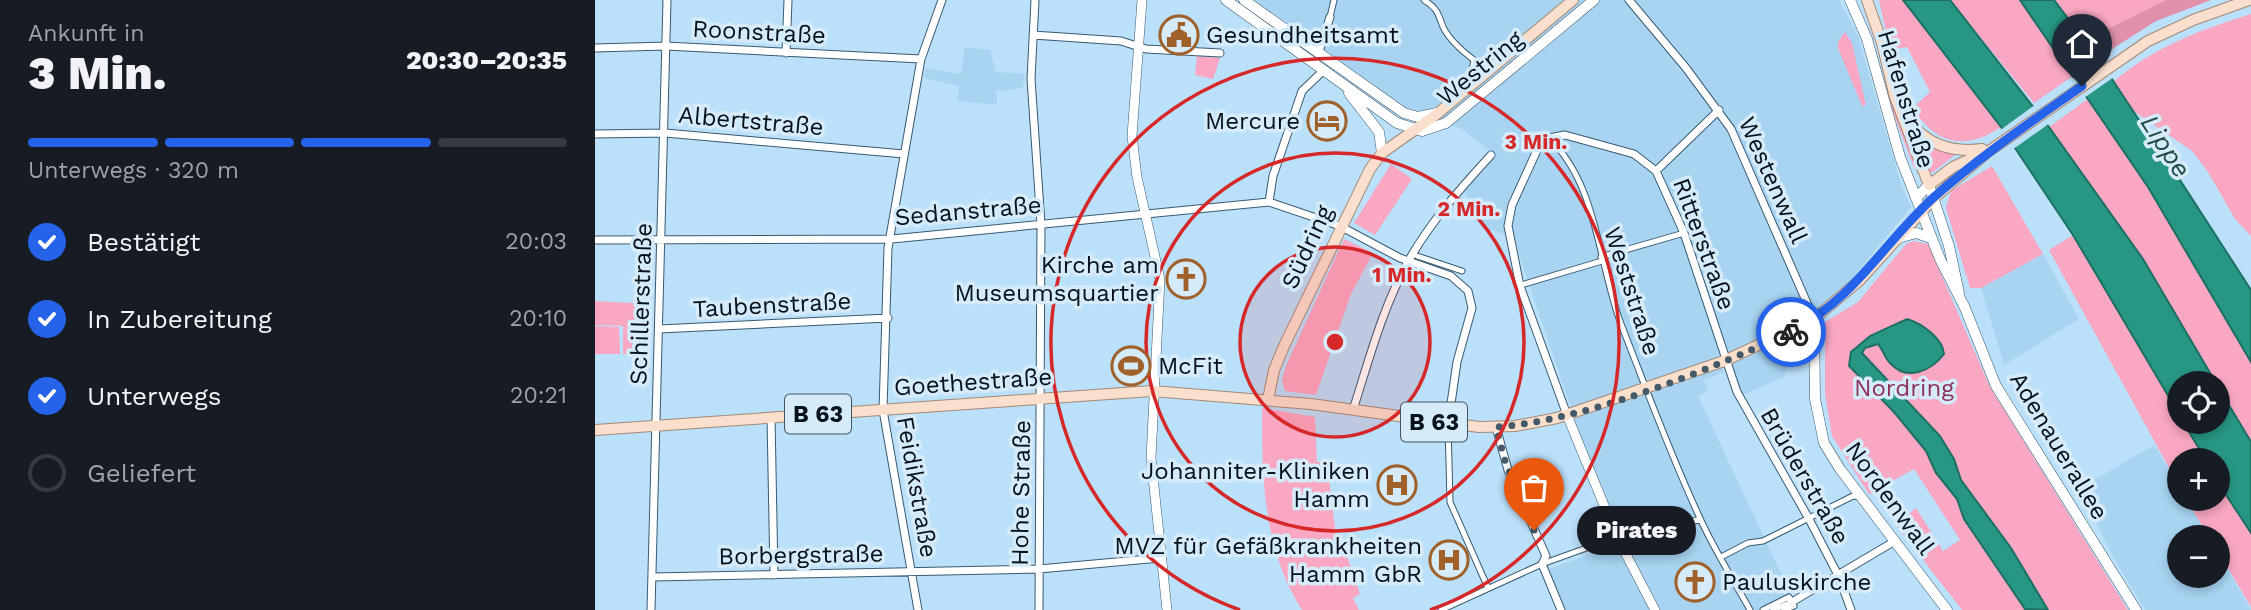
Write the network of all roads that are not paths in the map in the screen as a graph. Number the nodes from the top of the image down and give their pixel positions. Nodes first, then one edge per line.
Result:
1 (667, 0) edge
2 (788, 0) edge
3 (942, 0) edge
4 (1035, 0) edge
5 (1142, 0) edge
6 (1226, 0) edge
7 (1244, 0) edge
8 (1334, 0) edge
9 (1425, 0) edge
10 (1573, 0) edge
11 (1594, 0) edge
12 (1629, 0) edge
13 (1850, 0) edge
14 (1867, 0) edge
15 (2244, 2) edge
16 (1329, 17) joint
17 (1033, 35) junction
18 (1138, 45) junction
19 (666, 46) junction
20 (595, 48) edge
21 (1319, 52) junction
22 (786, 53) junction
23 (1220, 53) dead end
24 (921, 59) junction
25 (1323, 71) junction
26 (1471, 75) dead end
27 (1340, 82) junction
28 (1719, 110) junction
29 (1900, 111) junction
30 (1439, 113) junction
31 (1415, 130) junction
32 (665, 133) junction
33 (595, 134) edge
34 (1549, 138) junction
35 (1382, 153) junction
36 (1983, 153) junction
37 (904, 154) junction
38 (1490, 155) dead end
39 (1656, 171) junction
40 (1929, 186) junction
41 (1916, 198) junction
42 (1934, 198) junction
43 (1269, 202) junction
44 (1921, 211) junction
45 (1146, 214) junction
46 (1041, 224) junction
47 (1340, 226) junction
48 (1684, 233) junction
49 (1931, 238) junction
50 (892, 239) junction
51 (595, 240) edge
52 (663, 240) junction
53 (1894, 240) junction
54 (1417, 256) dead end
55 (1601, 259) junction
56 (1409, 260) junction
57 (1462, 271) dead end
58 (1519, 286) junction
59 (1960, 297) junction
60 (888, 318) junction
61 (1814, 319) junction
62 (659, 329) junction
63 (1724, 361) junction
64 (1647, 389) junction
65 (1152, 391) junction
66 (1042, 399) junction
67 (1268, 400) junction
68 (884, 410) junction
69 (1353, 410) junction
70 (1567, 415) junction
71 (771, 417) junction
72 (1448, 424) junction
73 (657, 425) junction
74 (1496, 427) junction
75 (595, 430) edge
76 (1861, 497) junction
77 (1700, 519) junction
78 (1809, 519) junction
79 (1620, 540) junction
80 (1895, 541) junction
81 (1721, 557) junction
82 (1160, 558) junction
83 (1542, 564) junction
84 (1039, 569) junction
85 (912, 572) junction
86 (774, 575) junction
87 (653, 577) junction
88 (1839, 577) junction
89 (1488, 588) junction
90 (1792, 602) junction
91 (651, 610) edge
92 (918, 610) edge
93 (1039, 610) edge
94 (1167, 610) edge
95 (1441, 610) edge
96 (1561, 610) edge
97 (1655, 610) edge
98 (1750, 610) edge
99 (1763, 610) edge
100 (1773, 610) edge
101 (1784, 610) edge
102 (1851, 610) edge
103 (1947, 610) edge
104 (2136, 610) edge

1 - 19 street, Schillerstraße
2 - 22 street
3 - 24 street, Feidikstraße
4 - 17 street, Hohe Straße
5 - 18 street
6 - 25 main road
7 - 21 main road
8 - 16 street
9 - 26 street
10 - 30 main road, Westring
11 - 31 main road, Westring
12 - 28 street, Westenwall
13 - 41 main road, Hafenstraße
14 - 29 main road, Hafenstraße
15 - 36 main road, B 63
16 - 21 street
17 - 18 street
17 - 46 street, Hohe Straße
18 - 23 street
18 - 45 street
19 - 20 street, Roonstraße
19 - 22 street, Roonstraße
19 - 32 street, Schillerstraße
21 - 30 main road
22 - 24 street, Roonstraße
24 - 37 street, Feidikstraße
25 - 27 main road
25 - 43 street
27 - 31 main road
27 - 35 main road
28 - 39 street
28 - 61 street, Westenwall
29 - 36 main road
29 - 40 main road, Hafenstraße
30 - 31 main road, Westring
31 - 35 main road, Südring
32 - 33 street, Albertstraße
32 - 37 street, Albertstraße
32 - 52 street, Schillerstraße
34 - 39 street, Ritterstraße
34 - 55 street, Weststraße
34 - 58 street
35 - 47 main road, Südring
36 - 40 main road
36 - 42 main road, B 63
37 - 50 street, Feidikstraße
38 - 56 street
39 - 48 street, Ritterstraße
40 - 41 main road
40 - 42 main road, Hafenstraße
41 - 44 main road, Hafenstraße
42 - 44 main road, B 63
42 - 59 main road, Adenauerallee
43 - 45 street, Sedanstraße
43 - 47 street, Sedanstraße
44 - 49 main road, Adenauerallee
44 - 53 main road, B 63
45 - 46 street, Sedanstraße
45 - 65 street
46 - 50 street, Sedanstraße
46 - 66 street, Hohe Straße
47 - 56 street, Sedanstraße
47 - 67 main road, Südring
48 - 55 street
48 - 63 street, Ritterstraße
49 - 53 main road
49 - 59 main road, Adenauerallee
50 - 52 street, Sedanstraße
50 - 60 street, Feidikstraße
51 - 52 street, Sedanstraße
52 - 62 street, Schillerstraße
53 - 61 main road, B 63
54 - 57 street
55 - 58 street
55 - 64 street, Weststraße
56 - 69 street
56 - 72 street, Sedanstraße
58 - 70 street
59 - 104 main road, Adenauerallee
60 - 62 street, Taubenstraße
60 - 68 street, Feidikstraße
61 - 63 main road, B 63
61 - 76 main road, Nordenwall
62 - 73 street, Schillerstraße
63 - 64 main road, B 63
63 - 78 street, Brüderstraße
64 - 70 main road, B 63
64 - 77 street, Weststraße
65 - 66 main road, Goethestraße / B 63
65 - 67 main road, Goethestraße / B 63
65 - 82 street
66 - 68 main road, Goethestraße / B 63
66 - 84 street, Hohe Straße
67 - 69 main road, Goethestraße / B 63
68 - 71 main road, Goethestraße / B 63
68 - 85 street, Feidikstraße
69 - 72 main road, B 63
70 - 74 main road, B 63
70 - 79 street
71 - 73 main road, Goethestraße / B 63
71 - 86 street
72 - 74 main road, B 63
72 - 89 street
73 - 75 main road, Goethestraße / B 63
73 - 87 street, Schillerstraße
74 - 83 street
76 - 78 street
76 - 80 main road, Nordenwall
77 - 79 street
77 - 81 street, Weststraße
78 - 81 street
78 - 88 street, Brüderstraße
79 - 83 street
79 - 97 street
80 - 88 street
80 - 103 main road, Nordenwall
81 - 98 street, Weststraße
82 - 84 street, Borbergstraße
82 - 94 street
83 - 89 street
83 - 96 street
84 - 85 street, Borbergstraße
84 - 93 street, Hohe Straße
85 - 86 street, Borbergstraße
85 - 92 street, Feidikstraße
86 - 87 street, Borbergstraße
87 - 91 street, Schillerstraße
88 - 90 street
88 - 102 street, Brüderstraße
89 - 95 street
90 - 99 street
90 - 100 street
90 - 101 street

